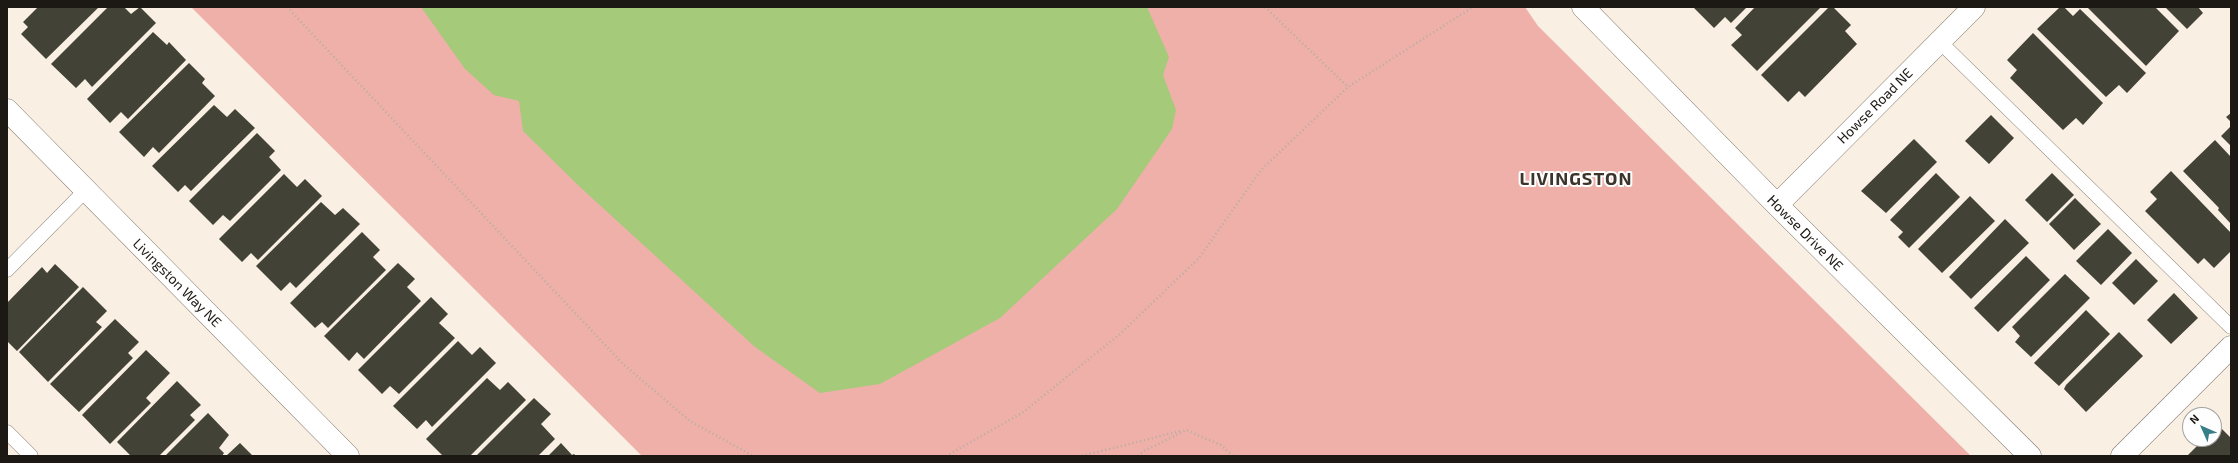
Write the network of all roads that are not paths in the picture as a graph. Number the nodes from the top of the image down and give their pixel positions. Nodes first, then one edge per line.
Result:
1 (1584, 7) edge
2 (1974, 7) edge
3 (1939, 42) junction
4 (7, 110) edge
5 (86, 190) junction
6 (1777, 205) junction
7 (7, 270) edge
8 (2231, 327) edge
9 (2231, 347) edge
10 (7, 432) edge
11 (31, 456) edge
12 (348, 456) edge
13 (2030, 456) edge
14 (2122, 456) edge

1 - 6 street, Howse Drive NE
2 - 3 street, Howse Road NE
3 - 6 street, Howse Road NE
3 - 8 lane
4 - 5 street, Livingston Way NE
5 - 7 lane
5 - 12 street, Livingston Way NE
6 - 13 street, Howse Drive NE
9 - 14 street
10 - 11 lane

